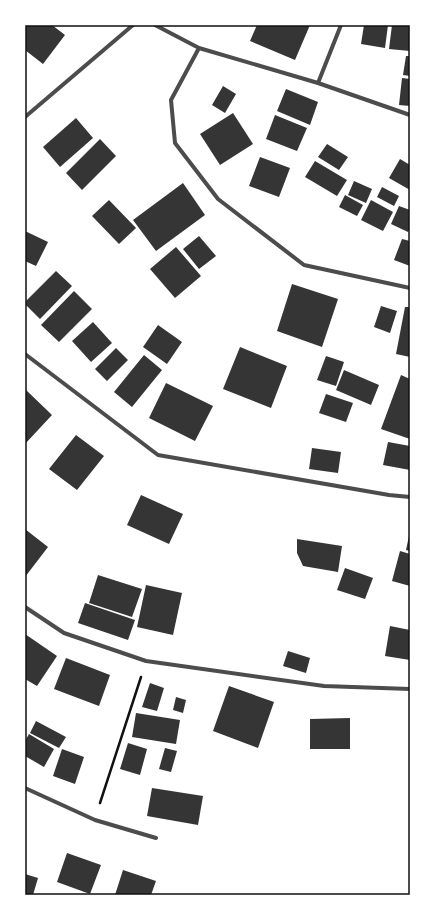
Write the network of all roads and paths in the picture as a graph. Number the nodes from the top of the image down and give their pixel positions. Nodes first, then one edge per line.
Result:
1 (133, 25) edge
2 (156, 25) edge
3 (341, 25) edge
4 (199, 48) junction
5 (318, 83) junction
6 (410, 115) edge
7 (25, 117) edge
8 (410, 288) edge
9 (25, 354) edge
10 (410, 497) edge
11 (25, 607) edge
12 (146, 661) junction
13 (410, 689) edge
14 (25, 788) edge
15 (95, 820) junction
16 (156, 838) dead end

1 - 7 street
2 - 4 street
3 - 5 street
4 - 5 street
4 - 8 street
5 - 6 street
9 - 10 street
11 - 12 street
12 - 13 street
12 - 15 path
14 - 15 street
15 - 16 street

